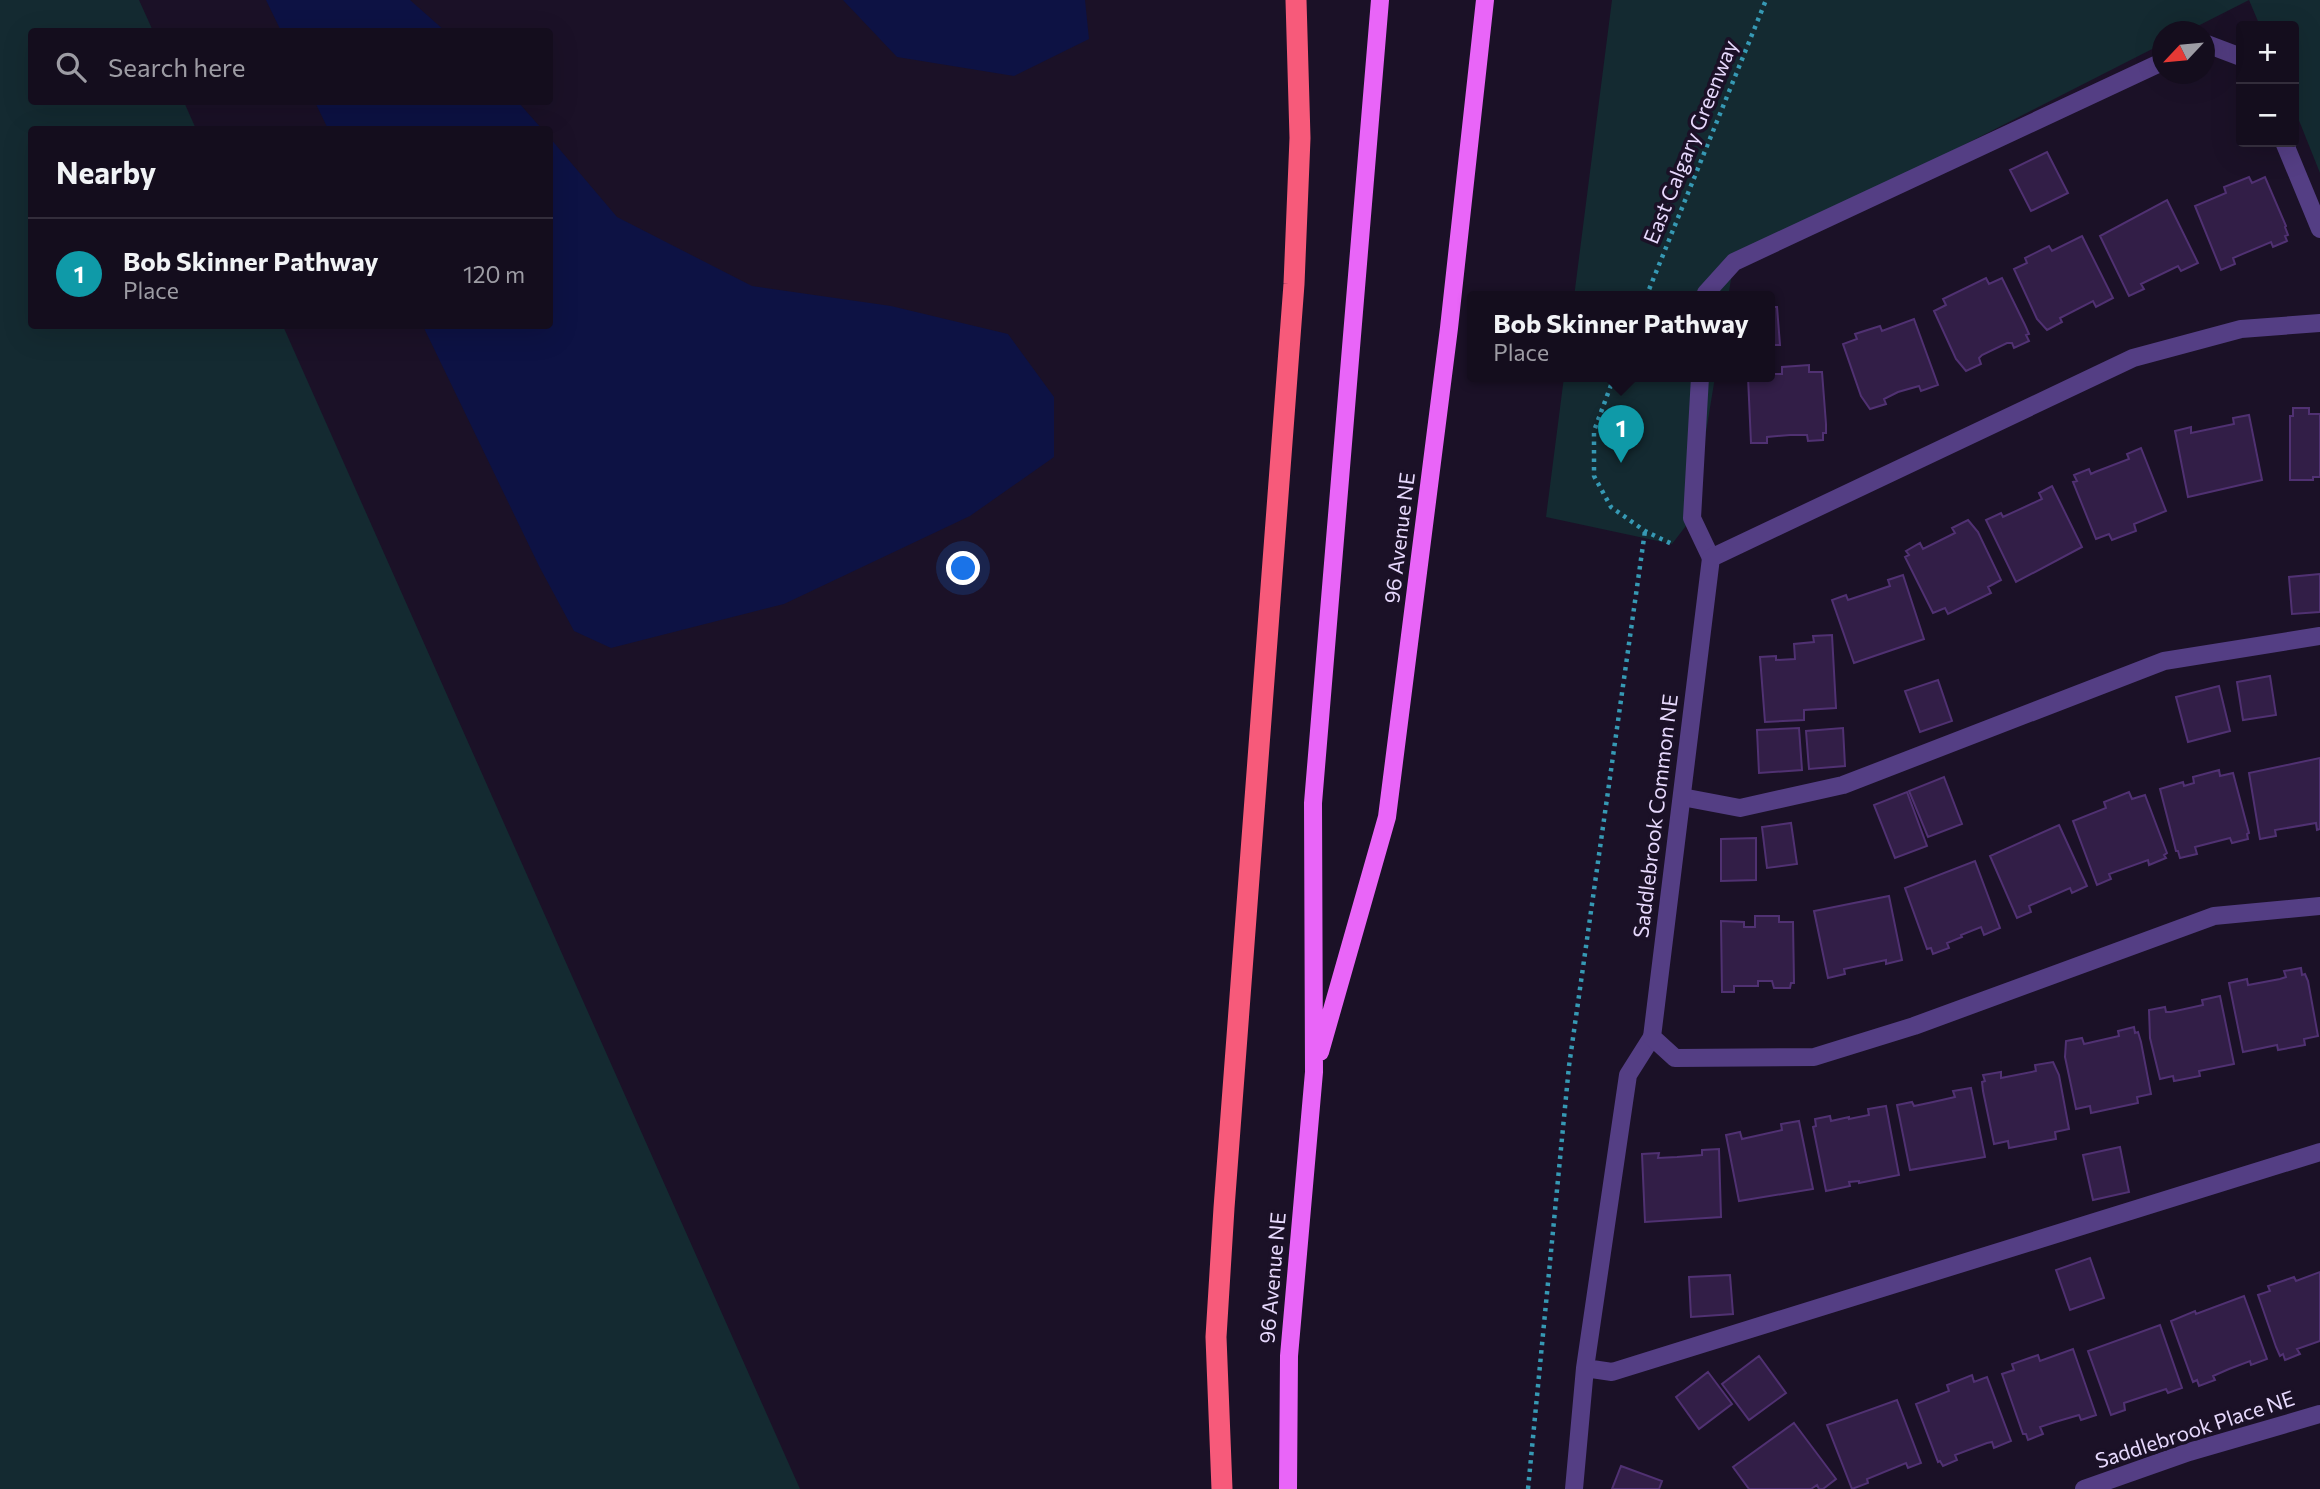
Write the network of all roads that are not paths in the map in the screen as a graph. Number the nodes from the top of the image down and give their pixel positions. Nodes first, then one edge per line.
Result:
1 (1296, 0) edge
2 (1380, 0) edge
3 (1485, 0) edge
4 (2215, 47) edge
5 (2236, 55) edge
6 (2152, 67) edge
7 (2286, 147) edge
8 (2320, 229) edge
9 (1708, 291) edge
10 (2320, 323) edge
11 (1700, 382) edge
12 (1711, 558) junction
13 (2320, 636) edge
14 (1682, 797) junction
15 (2320, 906) edge
16 (1652, 1037) junction
17 (1314, 1072) junction
18 (2320, 1152) edge
19 (1584, 1368) junction
20 (2320, 1414) edge
21 (1222, 1489) edge
22 (1287, 1489) edge
23 (1574, 1489) edge
24 (2084, 1489) edge

1 - 21 highway
2 - 17 main road, 96 Avenue NE
3 - 17 main road, 96 Avenue NE
4 - 5 street
6 - 9 street
7 - 8 street
10 - 12 street
11 - 12 street
12 - 14 street, Saddlebrook Common NE
13 - 14 street
14 - 16 street, Saddlebrook Common NE
15 - 16 street
16 - 19 street
17 - 22 main road, 96 Avenue NE
18 - 19 street
19 - 23 street
20 - 24 street, Saddlebrook Place NE

